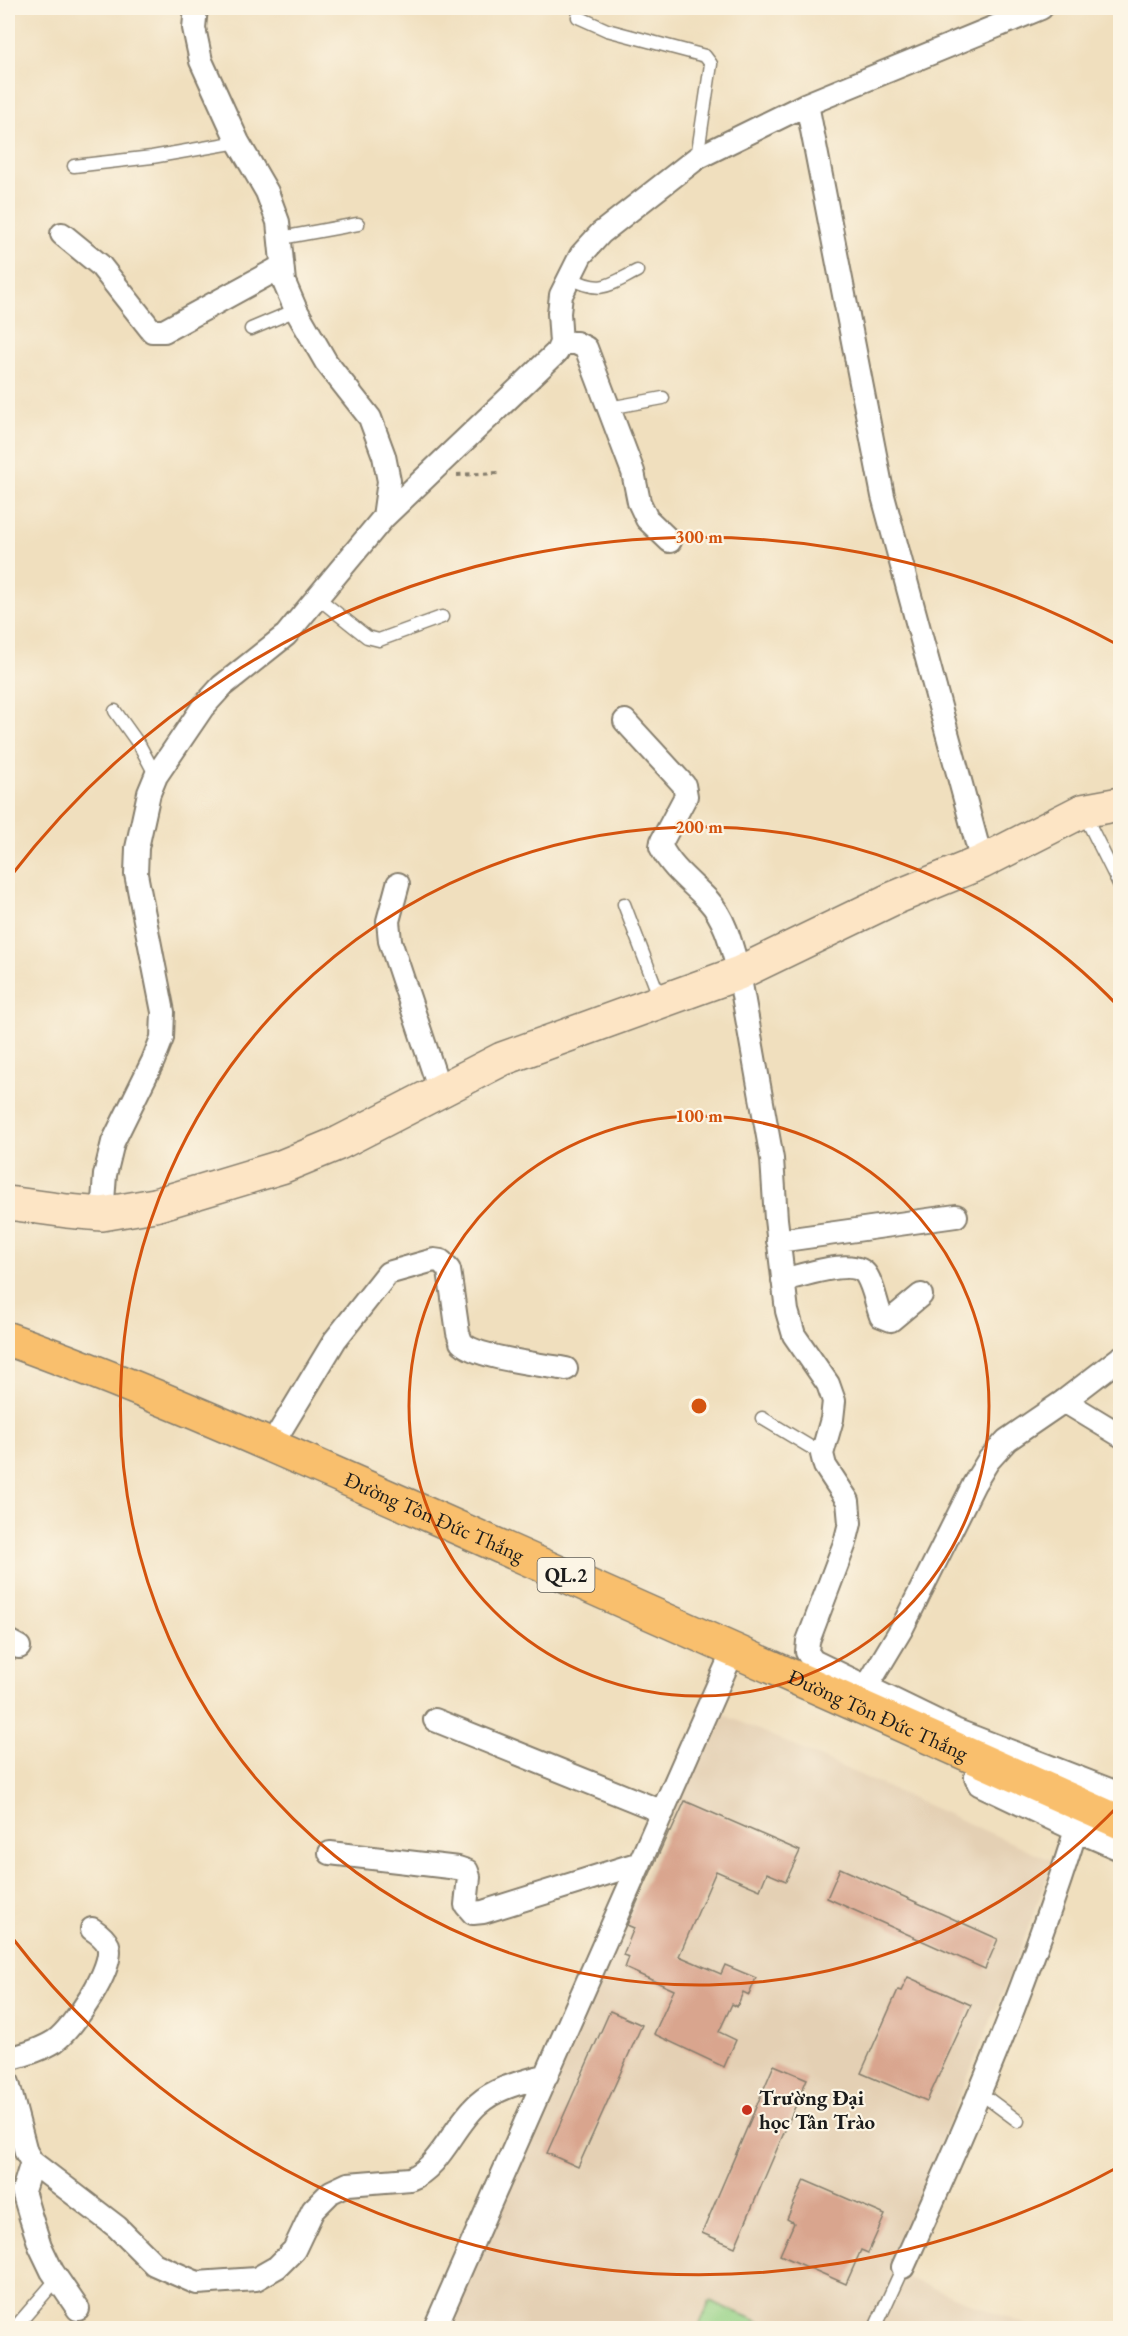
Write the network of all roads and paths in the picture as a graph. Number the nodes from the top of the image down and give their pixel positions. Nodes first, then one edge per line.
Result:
1 (196, 8) edge
2 (1041, 8) edge
3 (578, 17) dead end
4 (807, 104) junction
5 (238, 142) junction
6 (697, 158) junction
7 (74, 166) dead end
8 (358, 224) dead end
9 (62, 234) dead end
10 (281, 238) junction
11 (281, 267) junction
12 (637, 271) dead end
13 (570, 278) junction
14 (296, 310) junction
15 (251, 329) dead end
16 (561, 343) junction
17 (663, 398) dead end
18 (609, 408) junction
19 (500, 473) dead end
20 (426, 476) junction
21 (384, 516) junction
22 (670, 541) dead end
23 (318, 598) junction
24 (442, 617) dead end
25 (115, 711) dead end
26 (625, 721) dead end
27 (156, 776) junction
28 (1120, 804) edge
29 (1082, 811) junction
30 (982, 862) junction
31 (398, 884) dead end
32 (1120, 886) edge
33 (624, 904) dead end
34 (739, 973) junction
35 (662, 1002) junction
36 (440, 1091) junction
37 (8, 1203) edge
38 (102, 1214) junction
39 (956, 1216) dead end
40 (778, 1241) junction
41 (783, 1280) junction
42 (921, 1295) dead end
43 (8, 1339) edge
44 (1120, 1358) edge
45 (566, 1369) dead end
46 (1064, 1401) junction
47 (762, 1418) dead end
48 (1120, 1436) edge
49 (271, 1446) junction
50 (822, 1454) junction
51 (734, 1648) junction
52 (866, 1688) junction
53 (435, 1720) dead end
54 (986, 1753) junction
55 (1120, 1794) edge
56 (663, 1812) junction
57 (1120, 1822) edge
58 (1076, 1830) junction
59 (1120, 1849) edge
60 (330, 1853) dead end
61 (640, 1863) junction
62 (92, 1929) dead end
63 (8, 2059) edge
64 (547, 2075) junction
65 (8, 2083) edge
66 (979, 2092) junction
67 (1018, 2121) dead end
68 (32, 2162) junction
69 (903, 2267) joint
70 (57, 2279) junction
71 (78, 2309) dead end
72 (19, 2323) dead end
73 (435, 2328) edge
74 (875, 2328) edge

1 - 5 street
2 - 4 street
3 - 6 lane
4 - 6 street
4 - 30 street
5 - 7 lane
5 - 10 street
6 - 13 street
8 - 10 lane
9 - 11 street
10 - 11 street
11 - 14 street
12 - 13 lane
13 - 16 street
14 - 15 lane
14 - 21 street
16 - 18 street
16 - 20 street
17 - 18 lane
18 - 22 street
19 - 20 path
20 - 21 street
21 - 23 street
23 - 24 lane
23 - 27 street
25 - 27 lane
26 - 34 street
27 - 38 street
28 - 29 street
29 - 30 street
29 - 32 lane
30 - 34 street
31 - 36 street
33 - 35 lane
34 - 35 street
34 - 40 street
35 - 36 street
36 - 38 street
37 - 38 street
39 - 40 street
40 - 41 street
41 - 42 street
41 - 50 street
43 - 49 highway, Đường Tôn Đức Thắng / QL.2
44 - 46 street
45 - 49 street
46 - 48 street
46 - 52 street
47 - 50 lane
49 - 51 highway, Đường Tôn Đức Thắng / QL.2
50 - 52 street
51 - 54 highway, Đường Tôn Đức Thắng / QL.2
51 - 56 street
52 - 54 street
53 - 56 street
54 - 55 street
54 - 57 highway, Đường Tôn Đức Thắng / QL.2
54 - 58 street
56 - 61 street
58 - 59 street
58 - 66 street
60 - 61 street
61 - 64 street
62 - 63 street
64 - 68 street
64 - 73 street
65 - 68 street
66 - 67 lane
66 - 69 street
68 - 70 street
69 - 74 lane
70 - 71 street
70 - 72 lane

